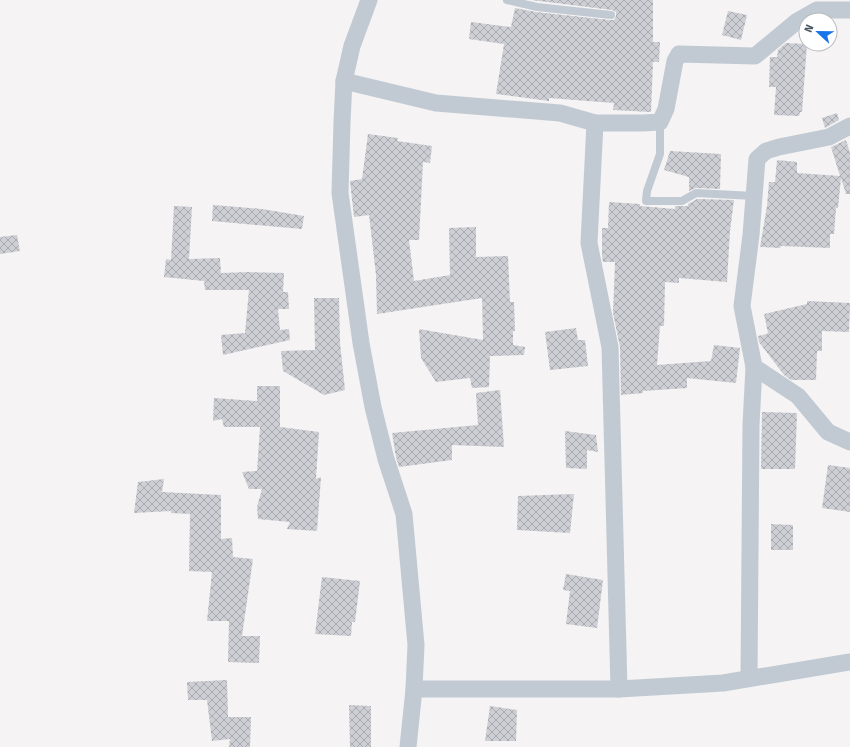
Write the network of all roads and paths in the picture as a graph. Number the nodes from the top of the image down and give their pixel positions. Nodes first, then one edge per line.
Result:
1 (369, 0) edge
2 (507, 0) edge
3 (850, 10) edge
4 (611, 15) dead end
5 (344, 81) junction
6 (660, 122) junction
7 (595, 123) junction
8 (850, 126) edge
9 (754, 196) junction
10 (754, 367) junction
11 (850, 442) edge
12 (850, 662) edge
13 (749, 678) junction
14 (414, 689) junction
15 (619, 689) junction
16 (408, 747) edge

1 - 5 street
2 - 4 lane
3 - 6 street
5 - 7 street
5 - 14 street
6 - 7 street
6 - 9 lane
7 - 15 street
8 - 9 street
9 - 10 street
10 - 11 street
10 - 13 street
12 - 13 street
13 - 15 street
14 - 15 street
14 - 16 street

